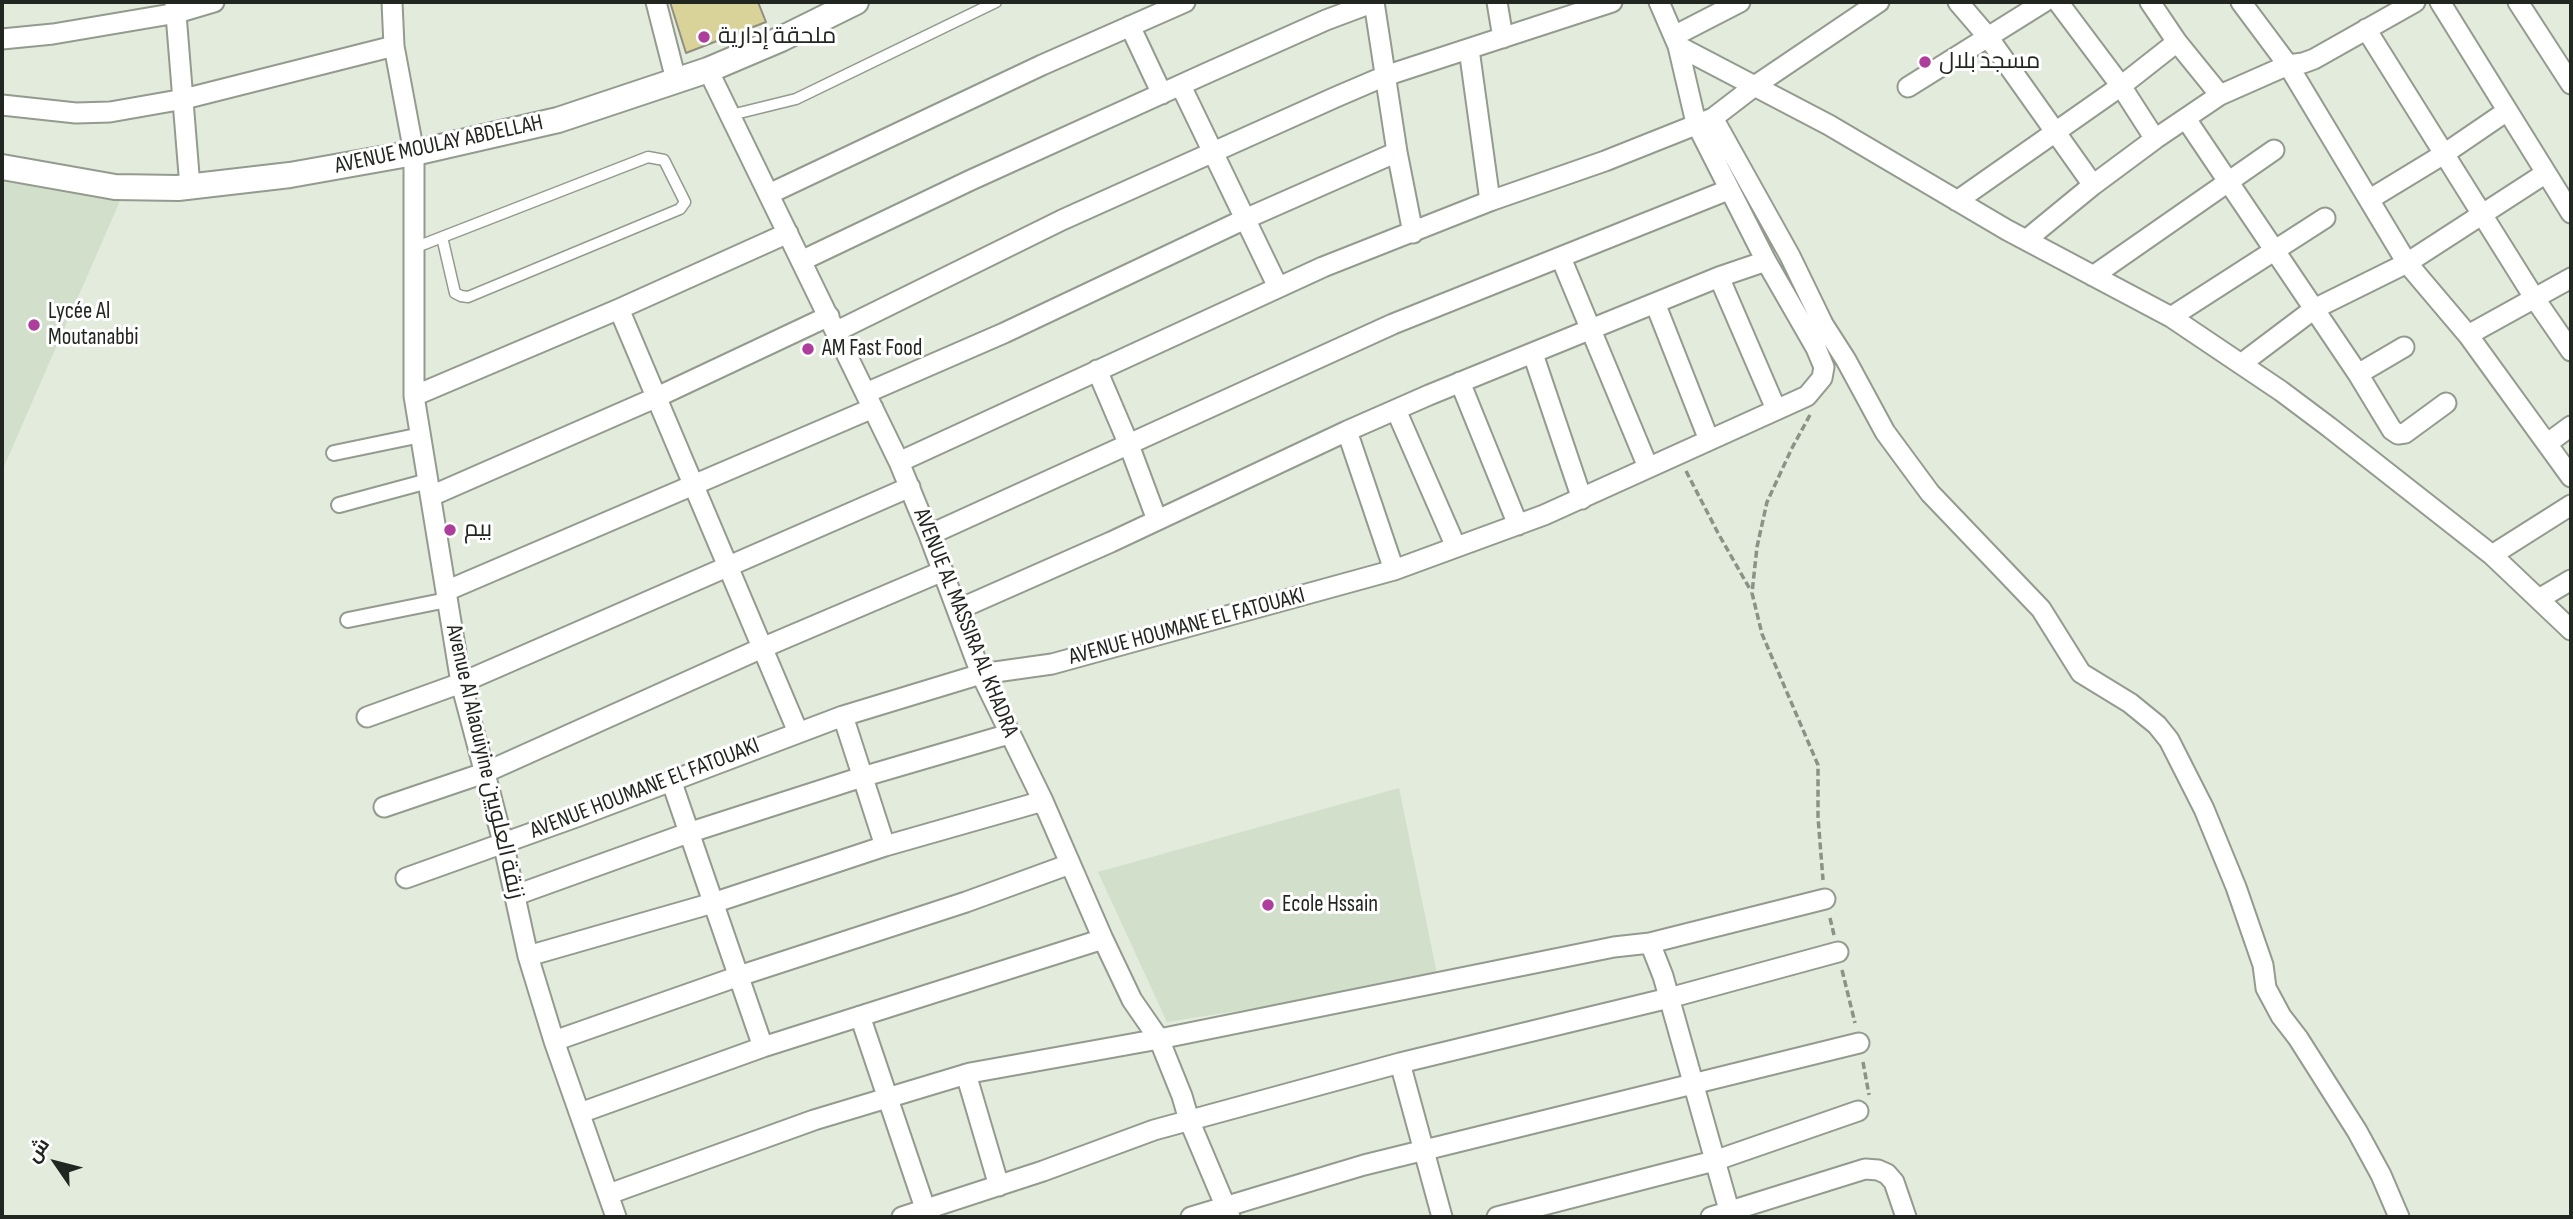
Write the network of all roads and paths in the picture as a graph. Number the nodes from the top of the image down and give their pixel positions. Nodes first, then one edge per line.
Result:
1 (214, 2) edge
2 (392, 2) edge
3 (656, 2) edge
4 (856, 2) edge
5 (996, 2) edge
6 (1185, 2) edge
7 (1497, 2) edge
8 (1612, 2) edge
9 (1659, 2) edge
10 (1740, 2) edge
11 (1879, 2) edge
12 (1958, 2) edge
13 (2044, 2) edge
14 (2058, 2) edge
15 (2150, 2) edge
16 (2241, 2) edge
17 (2415, 2) edge
18 (2440, 2) edge
19 (2518, 2) edge
20 (176, 7) edge
21 (1130, 26) junction
22 (2366, 29) junction
23 (1988, 37) junction
24 (1503, 38) junction
25 (2, 39) edge
26 (1676, 41) junction
27 (2178, 42) junction
28 (394, 46) junction
29 (1469, 49) junction
30 (2288, 65) junction
31 (708, 70) junction
32 (1385, 76) junction
33 (676, 80) junction
34 (2571, 84) edge
35 (1756, 85) junction
36 (1181, 86) junction
37 (2121, 86) junction
38 (1908, 87) dead end
39 (1162, 94) junction
40 (2220, 95) junction
41 (184, 99) junction
42 (2, 105) edge
43 (2507, 111) junction
44 (731, 115) junction
45 (2186, 119) junction
46 (1704, 120) junction
47 (2057, 132) junction
48 (2155, 139) junction
49 (2274, 150) dead end
50 (1212, 152) junction
51 (1397, 152) junction
52 (414, 153) junction
53 (2444, 154) junction
54 (2, 167) edge
55 (2546, 173) junction
56 (2227, 181) junction
57 (2093, 185) junction
58 (190, 187) junction
59 (1728, 190) junction
60 (769, 194) junction
61 (2370, 199) junction
62 (1490, 201) junction
63 (1957, 201) junction
64 (2484, 214) junction
65 (2571, 214) edge
66 (2325, 218) dead end
67 (1245, 219) junction
68 (788, 233) junction
69 (1413, 233) junction
70 (442, 237) junction
71 (2026, 240) junction
72 (414, 248) junction
73 (2273, 249) junction
74 (1561, 258) junction
75 (801, 261) junction
76 (1766, 261) junction
77 (2407, 263) junction
78 (2093, 276) junction
79 (1719, 277) junction
80 (2571, 278) edge
81 (1278, 286) junction
82 (2535, 299) junction
83 (1655, 303) junction
84 (619, 309) junction
85 (2314, 309) junction
86 (2171, 317) junction
87 (833, 323) junction
88 (1591, 329) junction
89 (2468, 335) junction
90 (2404, 347) dead end
91 (2571, 351) edge
92 (1533, 354) junction
93 (2241, 364) junction
94 (1097, 370) junction
95 (2358, 374) junction
96 (1460, 382) junction
97 (1814, 389) junction
98 (415, 396) junction
99 (655, 398) junction
100 (870, 400) junction
101 (2446, 403) dead end
102 (1776, 409) junction
103 (1396, 410) junction
104 (2571, 426) edge
105 (1347, 431) junction
106 (421, 435) junction
107 (1709, 440) junction
108 (2548, 443) junction
109 (1129, 444) junction
110 (334, 453) dead end
111 (1678, 454) junction
112 (899, 462) junction
113 (1648, 467) junction
114 (2571, 477) edge
115 (692, 487) junction
116 (909, 487) junction
117 (429, 488) junction
118 (1582, 499) junction
119 (339, 505) dead end
120 (2571, 505) edge
121 (1157, 520) junction
122 (1518, 525) junction
123 (929, 535) junction
124 (1456, 547) junction
125 (2493, 555) junction
126 (728, 568) junction
127 (1394, 570) junction
128 (943, 572) junction
129 (2571, 580) edge
130 (1752, 593) junction
131 (447, 596) junction
132 (2539, 599) junction
133 (957, 610) junction
134 (348, 620) dead end
135 (2571, 630) edge
136 (762, 648) junction
137 (981, 674) junction
138 (461, 683) junction
139 (843, 716) junction
140 (367, 717) dead end
141 (798, 732) junction
142 (1009, 734) junction
143 (484, 773) junction
144 (862, 777) junction
145 (671, 780) junction
146 (1043, 801) junction
147 (384, 807) dead end
148 (688, 833) junction
149 (503, 842) junction
150 (885, 846) junction
151 (1070, 863) junction
152 (406, 878) dead end
153 (516, 895) junction
154 (1825, 899) junction
155 (713, 903) junction
156 (1103, 939) junction
157 (1650, 943) junction
158 (1838, 952) junction
159 (528, 956) junction
160 (739, 976) junction
161 (1670, 998) junction
162 (860, 1016) junction
163 (1159, 1040) junction
164 (554, 1041) junction
165 (1859, 1043) junction
166 (763, 1047) junction
167 (1400, 1063) junction
168 (965, 1074) junction
169 (1693, 1082) junction
170 (886, 1097) junction
171 (1858, 1111) joint
172 (580, 1113) junction
173 (1189, 1120) junction
174 (1425, 1150) junction
175 (1713, 1161) junction
176 (999, 1186) junction
177 (609, 1194) junction
178 (926, 1210) junction
179 (1228, 1212) edge
180 (1724, 1215) edge
181 (616, 1217) edge
182 (902, 1217) edge
183 (1191, 1217) edge
184 (1442, 1217) edge
185 (1497, 1217) edge
186 (1906, 1217) edge
187 (2399, 1217) edge

1 - 20 street
2 - 28 street, Avenue Al Alaouiyine زنقة العلويين
3 - 33 street
4 - 31 street, AVENUE MOULAY ABDELLAH
5 - 44 lane
6 - 21 street
7 - 24 street
8 - 24 street
9 - 26 street
10 - 26 street
11 - 35 street
12 - 23 street
13 - 23 street
14 - 37 street
15 - 27 street
16 - 30 street
17 - 22 street
18 - 43 street
19 - 34 street
20 - 25 street
20 - 41 street
21 - 39 street
21 - 60 street
22 - 30 street
22 - 53 street
23 - 38 street
23 - 47 street
24 - 29 street
26 - 35 street
26 - 46 street
27 - 37 street
27 - 40 street
28 - 41 street
28 - 52 street, Avenue Al Alaouiyine زنقة العلويين
29 - 32 street
29 - 62 street
30 - 40 street
30 - 61 street
31 - 33 street, AVENUE MOULAY ABDELLAH
31 - 44 street, AVENUE AL MASSIRA AL KHADRA
32 - 36 street
32 - 50 street
32 - 51 street
33 - 52 street, AVENUE MOULAY ABDELLAH
35 - 46 street
35 - 63 street
36 - 39 street
36 - 50 street
37 - 47 street
37 - 48 street
39 - 75 street
40 - 45 street
41 - 42 street
41 - 58 street
43 - 53 street
43 - 55 street
44 - 60 street, AVENUE AL MASSIRA AL KHADRA
45 - 48 street
45 - 56 street
46 - 59 street
46 - 62 street
46 - 187 street
47 - 57 street
47 - 63 street
48 - 57 street
49 - 56 street
50 - 67 street
50 - 87 street
51 - 67 street
51 - 69 street
52 - 58 street, AVENUE MOULAY ABDELLAH
52 - 72 street, Avenue Al Alaouiyine زنقة العلويين
53 - 61 street
53 - 64 street
54 - 58 street, AVENUE MOULAY ABDELLAH
55 - 64 street
55 - 65 street
56 - 73 street
56 - 78 street
57 - 71 street
59 - 74 street
59 - 76 street
60 - 68 street, AVENUE AL MASSIRA AL KHADRA
61 - 77 street
62 - 69 street
63 - 71 street
64 - 77 street
64 - 82 street
66 - 73 street
67 - 81 street
67 - 100 street
68 - 75 street, AVENUE AL MASSIRA AL KHADRA
68 - 84 street
69 - 81 street
70 - 70 lane
70 - 72 lane
71 - 78 street
72 - 98 street, Avenue Al Alaouiyine زنقة العلويين
73 - 85 street
73 - 86 street
74 - 88 street
74 - 109 street
75 - 87 street, AVENUE AL MASSIRA AL KHADRA
76 - 79 street
76 - 97 street
77 - 85 street
77 - 89 street
78 - 86 street
79 - 83 street
79 - 102 street
80 - 82 street
81 - 94 street
82 - 89 street
82 - 91 street
83 - 88 street
83 - 107 street
84 - 98 street
84 - 99 street
85 - 93 street
85 - 95 street
86 - 93 street
87 - 99 street
87 - 100 street, AVENUE AL MASSIRA AL KHADRA
88 - 92 street
88 - 113 street
89 - 108 street
90 - 95 street
92 - 96 street
92 - 118 street
93 - 125 street
94 - 109 street
94 - 112 street
95 - 101 street
96 - 103 street
96 - 122 street
97 - 102 street, AVENUE HOUMANE EL FATOUAKI
97 - 130 path
98 - 106 street, Avenue Al Alaouiyine زنقة العلويين
99 - 115 street
99 - 117 street
100 - 112 street, AVENUE AL MASSIRA AL KHADRA
100 - 115 street
102 - 107 street, AVENUE HOUMANE EL FATOUAKI
103 - 105 street
103 - 124 street
104 - 108 street
105 - 121 street
105 - 127 street
106 - 110 street
106 - 117 street, Avenue Al Alaouiyine زنقة العلويين
107 - 111 street, AVENUE HOUMANE EL FATOUAKI
108 - 114 street
109 - 121 street
109 - 123 street
111 - 113 street, AVENUE HOUMANE EL FATOUAKI
111 - 130 path
112 - 116 street, AVENUE AL MASSIRA AL KHADRA
113 - 118 street, AVENUE HOUMANE EL FATOUAKI
115 - 126 street
115 - 131 street
116 - 123 street, AVENUE AL MASSIRA AL KHADRA
116 - 126 street
117 - 119 street
117 - 131 street, Avenue Al Alaouiyine زنقة العلويين
118 - 122 street, AVENUE HOUMANE EL FATOUAKI
120 - 125 street
121 - 133 street
122 - 124 street, AVENUE HOUMANE EL FATOUAKI
123 - 128 street, AVENUE AL MASSIRA AL KHADRA
124 - 127 street, AVENUE HOUMANE EL FATOUAKI
125 - 132 street
126 - 136 street
126 - 138 street
127 - 137 street, AVENUE HOUMANE EL FATOUAKI
128 - 133 street, AVENUE AL MASSIRA AL KHADRA
128 - 136 street
129 - 132 street
130 - 154 path
131 - 134 street
131 - 138 street, Avenue Al Alaouiyine زنقة العلويين
132 - 135 street
133 - 137 street, AVENUE AL MASSIRA AL KHADRA
136 - 141 street
136 - 143 street
137 - 139 street, AVENUE HOUMANE EL FATOUAKI
137 - 142 street, AVENUE AL MASSIRA AL KHADRA
138 - 140 street
138 - 143 street, Avenue Al Alaouiyine زنقة العلويين
139 - 141 street, AVENUE HOUMANE EL FATOUAKI
139 - 144 street
141 - 145 street, AVENUE HOUMANE EL FATOUAKI
142 - 144 street
142 - 146 street, AVENUE AL MASSIRA AL KHADRA
143 - 147 street
143 - 149 street, Avenue Al Alaouiyine زنقة العلويين
144 - 148 street
144 - 150 street
145 - 148 street
145 - 149 street, AVENUE HOUMANE EL FATOUAKI
146 - 150 street
146 - 151 street, AVENUE AL MASSIRA AL KHADRA
148 - 153 street
148 - 155 street
149 - 152 street, AVENUE HOUMANE EL FATOUAKI
149 - 153 street, Avenue Al Alaouiyine زنقة العلويين
150 - 155 street
151 - 156 street, AVENUE AL MASSIRA AL KHADRA
151 - 160 street
153 - 159 street, Avenue Al Alaouiyine زنقة العلويين
154 - 157 street
154 - 158 path
155 - 159 street
155 - 160 street
156 - 162 street
156 - 163 street, AVENUE AL MASSIRA AL KHADRA
157 - 161 street
157 - 163 street
158 - 161 street
158 - 165 path
159 - 164 street, Avenue Al Alaouiyine زنقة العلويين
160 - 164 street
160 - 166 street
161 - 167 street
161 - 169 street
162 - 166 street
162 - 170 street
163 - 168 street
163 - 173 street, AVENUE AL MASSIRA AL KHADRA
164 - 172 street, Avenue Al Alaouiyine زنقة العلويين
165 - 169 street
165 - 171 path
166 - 172 street
167 - 173 street
167 - 174 street
168 - 170 street
168 - 176 street
169 - 174 street
169 - 175 street
170 - 177 street
170 - 178 street
171 - 175 street
172 - 177 street, Avenue Al Alaouiyine زنقة العلويين
173 - 176 street
173 - 179 street, AVENUE AL MASSIRA AL KHADRA
174 - 179 street
174 - 184 street
175 - 180 street
175 - 185 street
176 - 178 street
177 - 181 street, Avenue Al Alaouiyine زنقة العلويين
178 - 182 street
179 - 183 street
180 - 186 street

